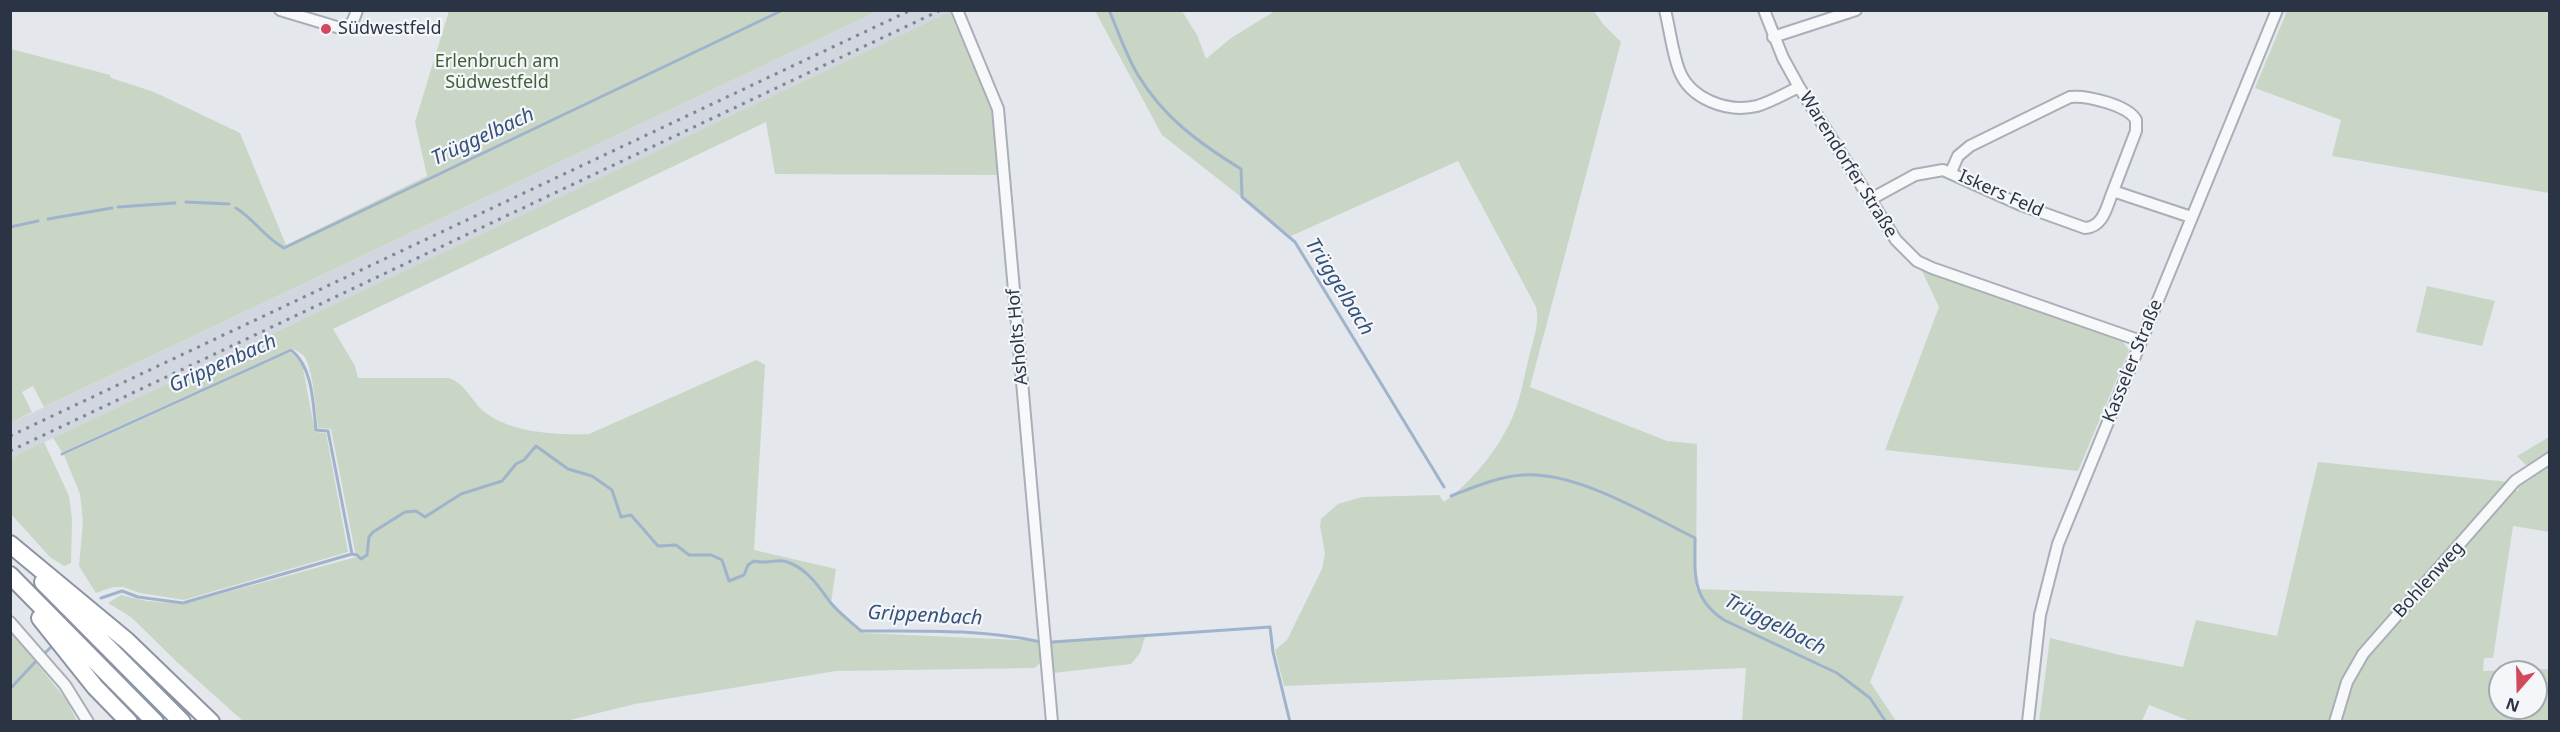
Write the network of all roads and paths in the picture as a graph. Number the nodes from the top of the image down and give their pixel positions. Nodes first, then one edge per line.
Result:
1 (280, 10) edge
2 (357, 10) edge
3 (957, 10) edge
4 (1665, 10) edge
5 (1764, 10) edge
6 (1856, 10) edge
7 (2277, 10) edge
8 (1773, 37) junction
9 (1799, 87) junction
10 (1951, 172) junction
11 (2113, 191) junction
12 (1871, 199) junction
13 (2191, 217) junction
14 (2140, 341) junction
15 (2550, 458) edge
16 (10, 544) edge
17 (10, 549) edge
18 (10, 575) edge
19 (10, 583) edge
20 (10, 622) edge
21 (88, 722) edge
22 (129, 722) edge
23 (155, 722) edge
24 (182, 722) edge
25 (211, 722) edge
26 (1052, 722) edge
27 (2028, 722) edge
28 (2335, 722) edge

1 - 2 street
3 - 26 street, Asholts Hof
4 - 9 street
5 - 8 street, Warendorfer Straße
6 - 8 street
7 - 13 street, Kasseler Straße
8 - 9 street, Warendorfer Straße
9 - 12 street, Warendorfer Straße
10 - 11 street, Iskers Feld
10 - 11 street, Iskers Feld
10 - 12 street, Iskers Feld
11 - 13 street
12 - 14 street, Warendorfer Straße
13 - 14 street, Kasseler Straße
14 - 27 street, Kasseler Straße
15 - 28 street, Bohlenweg
16 - 25 highway
17 - 24 highway
18 - 23 highway
19 - 22 highway
20 - 21 street

